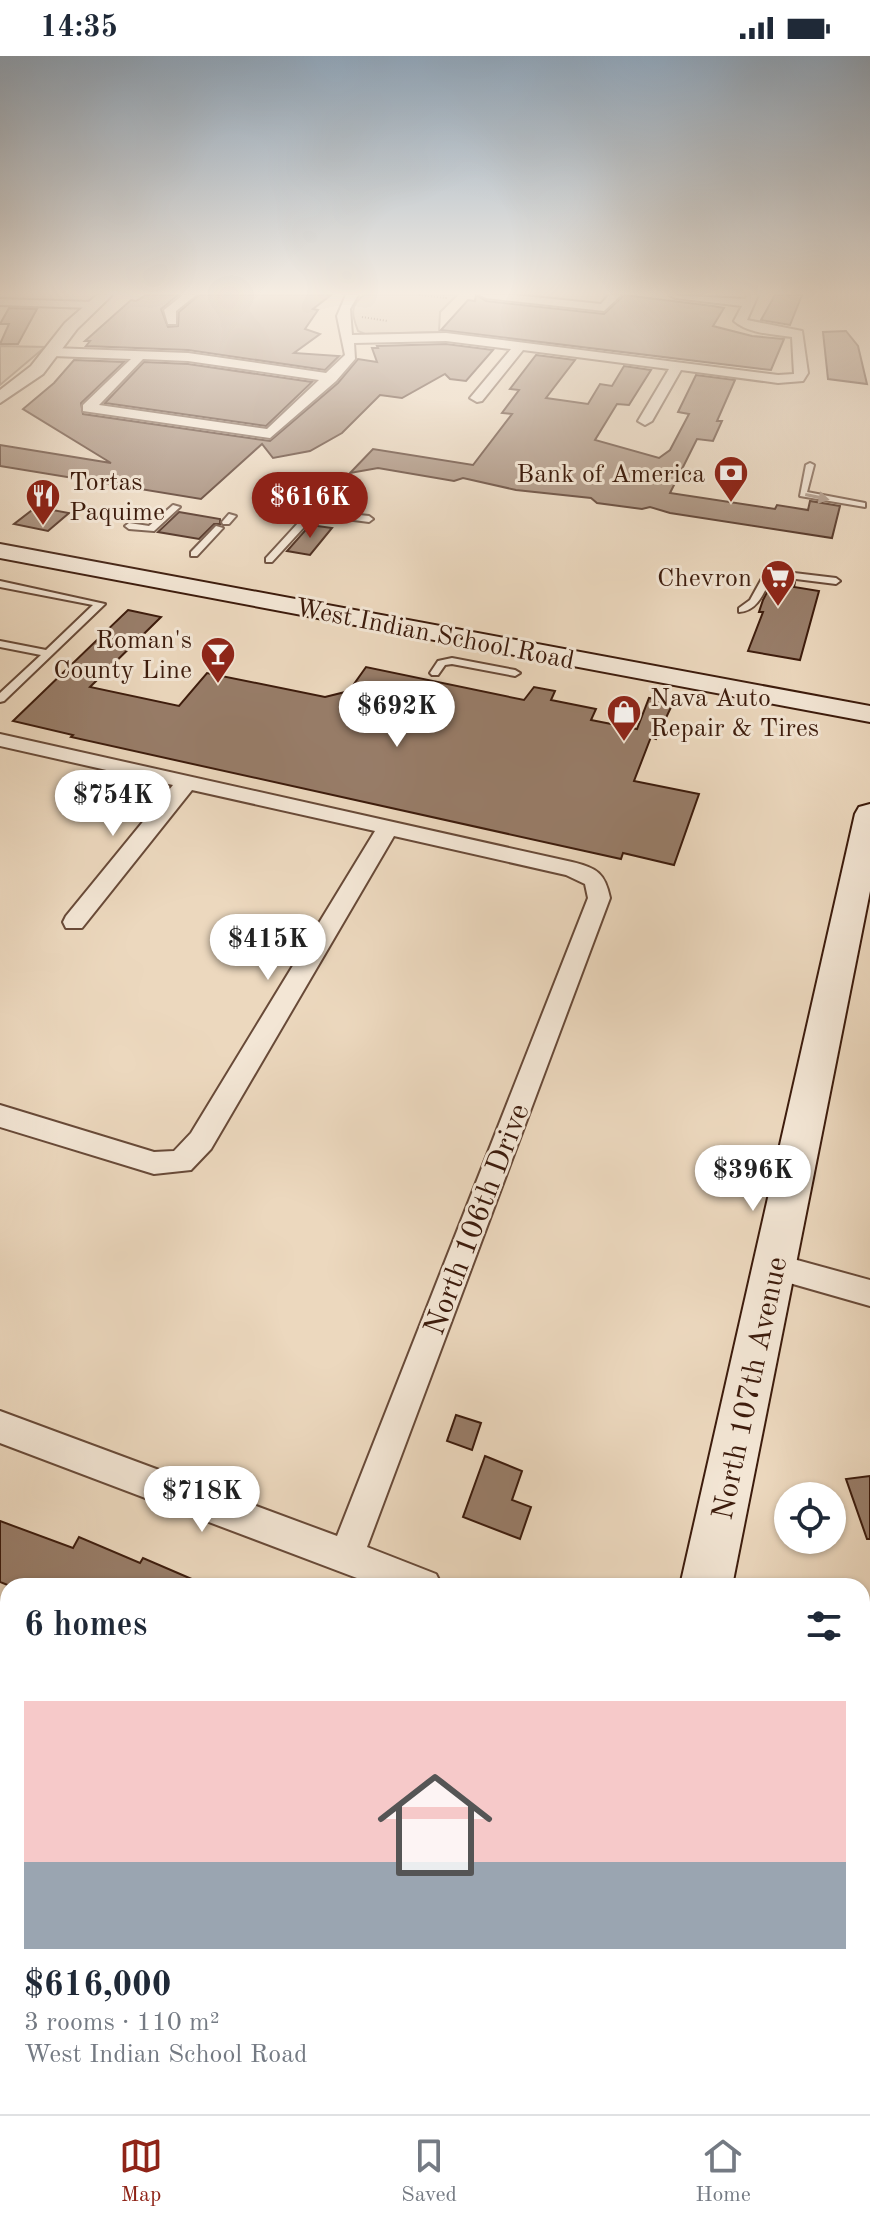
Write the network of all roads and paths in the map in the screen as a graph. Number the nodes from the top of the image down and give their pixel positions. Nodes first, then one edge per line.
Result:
1 (107, 391) edge
2 (317, 391) edge
3 (483, 391) edge
4 (662, 391) edge
5 (477, 398) dead end
6 (645, 421) dead end
7 (810, 465) dead end
8 (862, 505) dead end
9 (176, 507) dead end
10 (369, 519) dead end
11 (226, 522) dead end
12 (129, 526) dead end
13 (0, 551) edge
14 (194, 554) dead end
15 (269, 560) dead end
16 (836, 581) dead end
17 (0, 584) edge
18 (742, 610) dead end
19 (0, 644) edge
20 (48, 653) junction
21 (435, 673) dead end
22 (515, 673) dead end
23 (0, 699) edge
24 (870, 714) edge
25 (406, 719) dead end
26 (416, 727) dead end
27 (1, 742) edge
28 (187, 782) junction
29 (870, 814) edge
30 (388, 827) junction
31 (74, 922) dead end
32 (0, 1116) edge
33 (775, 1267) junction
34 (870, 1293) edge
35 (0, 1427) edge
36 (346, 1558) junction
37 (402, 1578) edge
38 (708, 1578) edge

1 - 2 street
3 - 5 street
4 - 6 street
7 -> 8 lane
9 - 12 lane
10 - 15 lane
11 - 14 lane
13 - 24 main road, West Indian School Road
16 - 18 lane
17 - 20 lane
19 - 20 lane
20 - 23 lane
21 - 22 lane
25 - 26 lane
27 - 28 street
28 - 30 street
28 - 31 street
29 - 33 main road, North 107th Avenue
30 - 32 street
30 - 36 street, North 106th Drive
33 - 34 street
33 - 38 main road, North 107th Avenue
35 - 36 street
36 - 37 street

